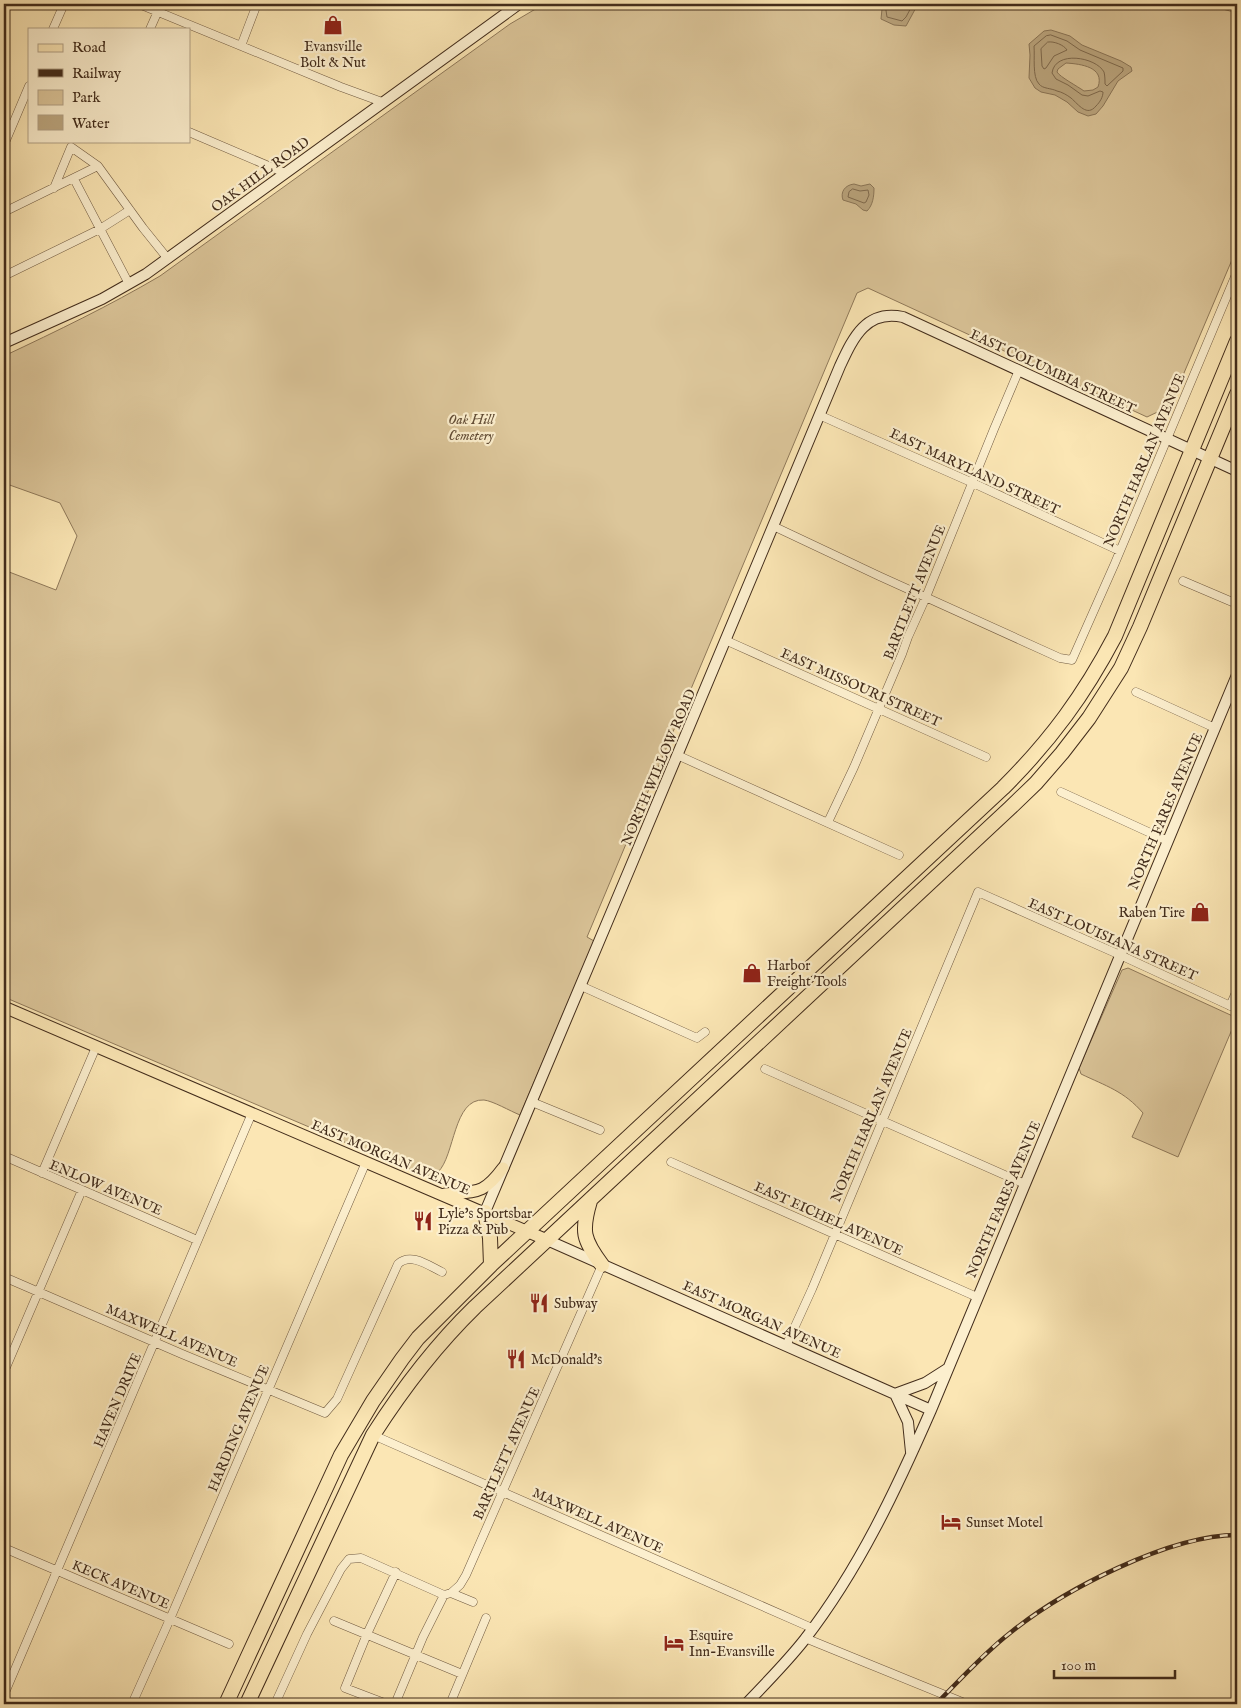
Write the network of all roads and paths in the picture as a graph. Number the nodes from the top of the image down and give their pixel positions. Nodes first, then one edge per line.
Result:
1 (64, 4) edge
2 (139, 4) edge
3 (257, 4) edge
4 (519, 4) edge
5 (158, 12) junction
6 (53, 28) edge
7 (150, 28) edge
8 (241, 46) junction
9 (28, 88) edge
10 (382, 102) junction
11 (190, 132) edge
12 (4, 145) edge
13 (98, 166) junction
14 (285, 173) junction
15 (74, 179) junction
16 (54, 188) junction
17 (130, 210) junction
18 (4, 212) edge
19 (100, 229) junction
20 (168, 259) junction
21 (1237, 272) edge
22 (4, 276) edge
23 (129, 284) junction
24 (858, 333) joint
25 (1237, 341) edge
26 (4, 343) edge
27 (1019, 370) junction
28 (1237, 394) edge
29 (820, 415) junction
30 (1167, 438) junction
31 (1192, 450) junction
32 (1210, 458) junction
33 (1237, 471) edge
34 (973, 483) junction
35 (773, 526) junction
36 (1120, 551) junction
37 (1183, 581) dead end
38 (926, 597) junction
39 (1237, 604) edge
40 (726, 640) junction
41 (1237, 676) edge
42 (1136, 692) dead end
43 (878, 710) junction
44 (1215, 728) junction
45 (677, 756) junction
46 (986, 758) dead end
47 (1061, 792) dead end
48 (828, 822) junction
49 (1168, 841) junction
50 (899, 855) dead end
51 (978, 892) joint
52 (1120, 955) junction
53 (581, 986) junction
54 (1237, 990) edge
55 (4, 1007) edge
56 (1234, 1007) edge
57 (705, 1032) dead end
58 (96, 1047) junction
59 (766, 1069) dead end
60 (532, 1102) junction
61 (252, 1113) junction
62 (882, 1120) junction
63 (600, 1130) dead end
64 (4, 1156) edge
65 (366, 1162) junction
66 (671, 1162) dead end
67 (503, 1168) junction
68 (42, 1173) junction
69 (1025, 1184) junction
70 (82, 1190) junction
71 (442, 1194) junction
72 (591, 1199) junction
73 (485, 1212) junction
74 (528, 1231) junction
75 (835, 1234) junction
76 (197, 1240) junction
77 (547, 1240) junction
78 (492, 1265) junction
79 (602, 1265) junction
80 (442, 1272) dead end
81 (4, 1278) edge
82 (38, 1292) junction
83 (977, 1297) junction
84 (155, 1342) junction
85 (786, 1346) junction
86 (948, 1368) junction
87 (4, 1372) edge
88 (268, 1389) junction
89 (896, 1394) junction
90 (931, 1410) junction
91 (373, 1434) junction
92 (911, 1456) junction
93 (502, 1491) junction
94 (4, 1548) edge
95 (58, 1571) junction
96 (396, 1572) junction
97 (447, 1594) junction
98 (473, 1602) dead end
99 (170, 1618) junction
100 (486, 1618) dead end
101 (334, 1621) dead end
102 (812, 1628) junction
103 (367, 1634) junction
104 (805, 1638) junction
105 (229, 1644) dead end
106 (416, 1654) junction
107 (462, 1674) junction
108 (6, 1682) edge
109 (4, 1695) edge
110 (132, 1704) edge
111 (226, 1704) edge
112 (247, 1704) edge
113 (275, 1704) edge
114 (387, 1704) edge
115 (395, 1704) edge
116 (450, 1704) edge
117 (746, 1704) edge
118 (967, 1704) edge

1 - 6 street
2 - 5 street
3 - 8 street
4 - 10 street, OAK HILL ROAD
5 - 7 street
5 - 8 street
8 - 10 street
9 - 12 street
10 - 14 street, OAK HILL ROAD
11 - 14 street
13 - 15 street
13 - 16 street
13 - 17 street
14 - 20 street, OAK HILL ROAD
15 - 16 street
15 - 19 street
16 - 18 street
17 - 19 street
17 - 20 street
19 - 22 street
19 - 23 street
20 - 23 street, OAK HILL ROAD
21 - 30 street, NORTH HARLAN AVENUE
23 - 26 street, OAK HILL ROAD
24 - 27 street, EAST COLUMBIA STREET
24 - 29 street, NORTH WILLOW ROAD
25 - 31 highway
27 - 30 street, EAST COLUMBIA STREET
27 - 34 street, BARTLETT AVENUE
28 - 32 highway
29 - 34 street, EAST MARYLAND STREET
29 - 35 street, NORTH WILLOW ROAD
30 - 31 street, EAST COLUMBIA STREET
30 - 36 street, NORTH HARLAN AVENUE
31 - 32 street, EAST COLUMBIA STREET
31 - 74 highway
32 - 33 street, EAST COLUMBIA STREET
32 - 72 highway
34 - 36 street, EAST MARYLAND STREET
34 - 38 street, BARTLETT AVENUE
35 - 38 street
35 - 40 street, NORTH WILLOW ROAD
36 - 38 street, NORTH HARLAN AVENUE
37 - 39 street
38 - 43 street, BARTLETT AVENUE
40 - 43 street, EAST MISSOURI STREET
40 - 45 street, NORTH WILLOW ROAD
41 - 44 street, NORTH FARES AVENUE
42 - 44 street
43 - 46 street, EAST MISSOURI STREET
43 - 48 street, BARTLETT AVENUE
44 - 49 street, NORTH FARES AVENUE
45 - 48 street
45 - 53 street, NORTH WILLOW ROAD
47 - 49 street
48 - 50 street
49 - 52 street, NORTH FARES AVENUE
51 - 52 street, EAST LOUISIANA STREET
51 - 62 street, NORTH HARLAN AVENUE
52 - 56 street, EAST LOUISIANA STREET
52 - 69 street, NORTH FARES AVENUE
53 - 57 street
53 - 60 street, NORTH WILLOW ROAD
54 - 56 street
55 - 58 main road, EAST MORGAN AVENUE
58 - 61 main road, EAST MORGAN AVENUE
58 - 68 street
59 - 62 street
60 - 63 street
60 - 67 street, NORTH WILLOW ROAD
61 - 65 main road, EAST MORGAN AVENUE
61 - 76 street, HAVEN DRIVE
62 - 69 street
62 - 75 street, NORTH HARLAN AVENUE
64 - 68 street, ENLOW AVENUE
65 - 71 main road, EAST MORGAN AVENUE
65 - 88 street, HARDING AVENUE
66 - 75 street, EAST EICHEL AVENUE
67 - 71 main road
67 - 73 street, NORTH WILLOW ROAD
68 - 70 street, ENLOW AVENUE
69 - 83 street, NORTH FARES AVENUE
70 - 76 street, ENLOW AVENUE
70 - 82 street
71 - 73 main road, EAST MORGAN AVENUE
72 - 77 highway
72 - 79 highway
73 - 74 main road, EAST MORGAN AVENUE
73 - 78 highway
74 - 77 main road, EAST MORGAN AVENUE
74 - 78 highway
75 - 83 street, EAST EICHEL AVENUE
75 - 85 street, NORTH HARLAN AVENUE
76 - 84 street, HAVEN DRIVE
77 - 79 street, EAST MORGAN AVENUE
77 - 91 highway
78 - 111 highway
79 - 85 street, EAST MORGAN AVENUE
79 - 93 street, BARTLETT AVENUE
80 - 88 street, MAXWELL AVENUE
81 - 82 street, MAXWELL AVENUE
82 - 84 street, MAXWELL AVENUE
82 - 87 street
83 - 86 street, NORTH FARES AVENUE
84 - 88 street, MAXWELL AVENUE
84 - 95 street, HAVEN DRIVE
85 - 89 street, EAST MORGAN AVENUE
86 - 89 street
86 - 90 street, NORTH FARES AVENUE
88 - 99 street, HARDING AVENUE
89 - 90 street, EAST MORGAN AVENUE
89 - 92 street
90 - 92 street, NORTH FARES AVENUE
91 - 93 street, MAXWELL AVENUE
91 - 112 highway
92 - 102 street, NORTH FARES AVENUE
93 - 97 street, BARTLETT AVENUE
93 - 102 street, MAXWELL AVENUE
94 - 95 street, KECK AVENUE
95 - 99 street, KECK AVENUE
95 - 108 street, HAVEN DRIVE
96 - 97 street
96 - 103 street
96 - 113 street
97 - 98 street
97 - 106 street, BARTLETT AVENUE
99 - 105 street, KECK AVENUE
99 - 110 street, HARDING AVENUE
100 - 107 street
101 - 103 street
102 - 104 street, NORTH FARES AVENUE
103 - 106 street
103 - 114 street
104 - 117 street, NORTH FARES AVENUE
104 - 118 street
106 - 107 street
106 - 115 street, BARTLETT AVENUE
107 - 116 street
108 - 109 street, HAVEN DRIVE

